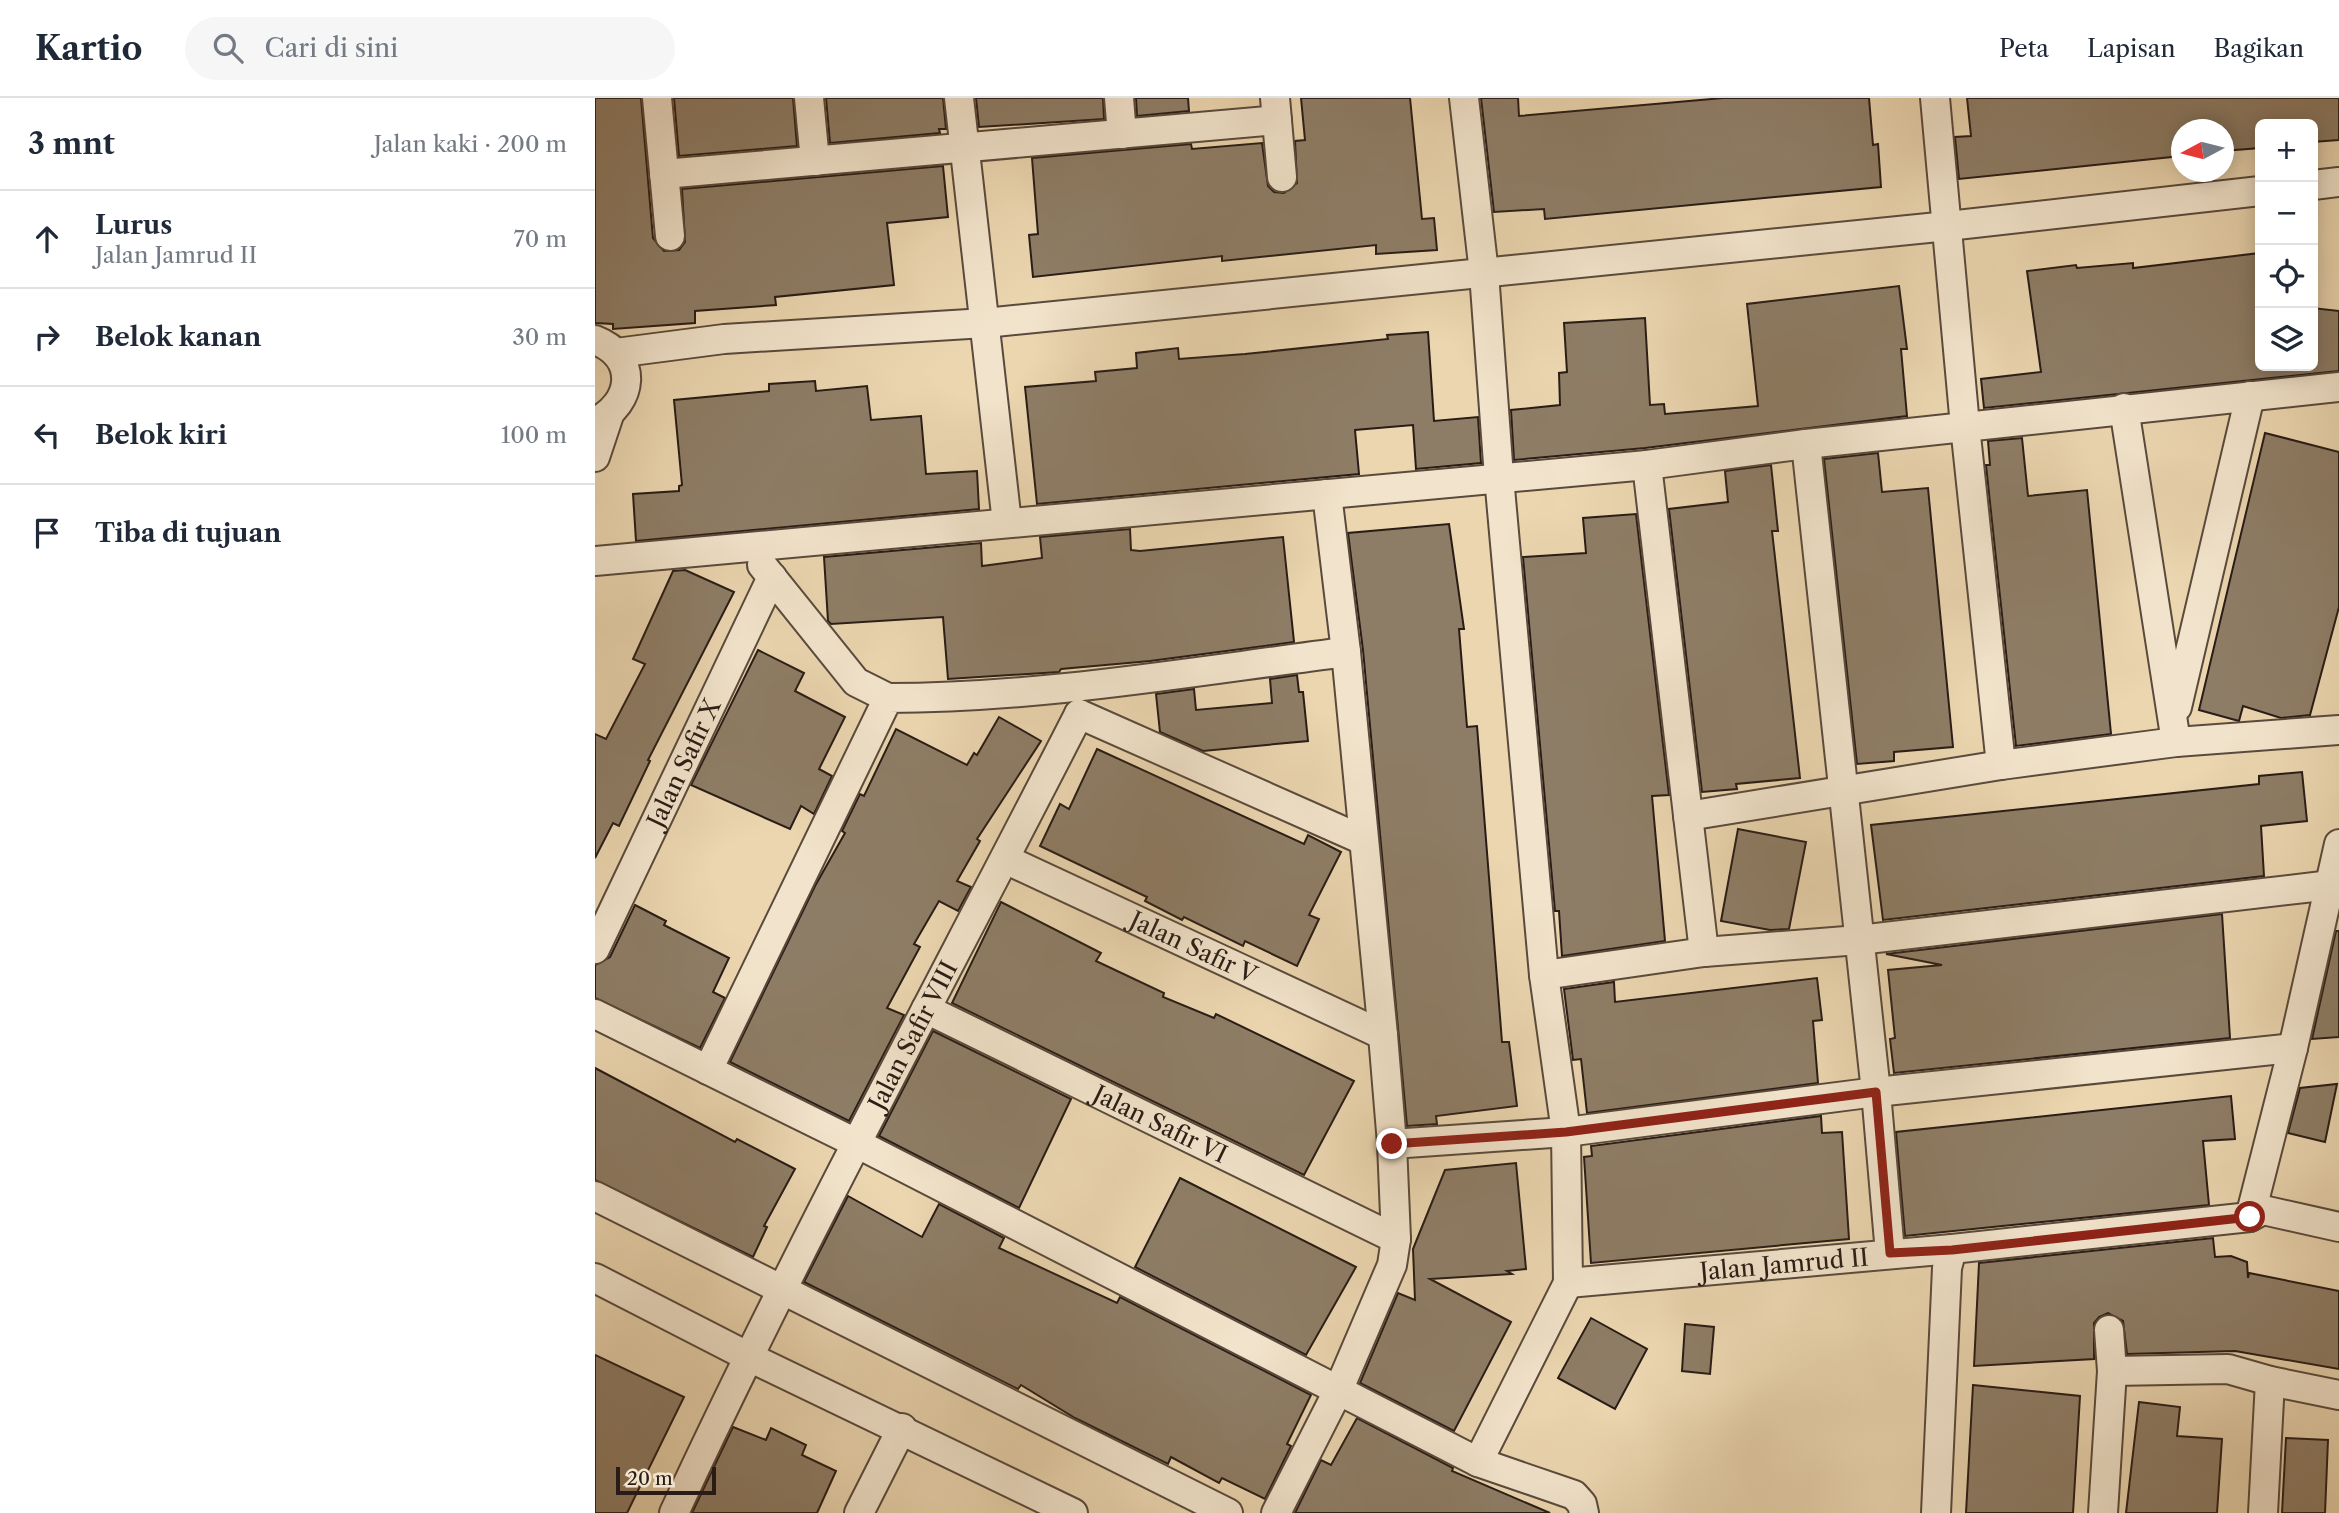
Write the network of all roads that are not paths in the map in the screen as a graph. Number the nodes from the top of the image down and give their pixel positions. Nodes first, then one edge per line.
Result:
1 (657, 98) edge
2 (810, 98) edge
3 (960, 98) edge
4 (1119, 98) edge
5 (1464, 98) edge
6 (1935, 98) edge
7 (1276, 109) edge
8 (1122, 134) junction
9 (964, 147) junction
10 (815, 161) junction
11 (664, 174) junction
12 (1282, 177) dead end
13 (2339, 182) edge
14 (2318, 184) edge
15 (2255, 192) edge
16 (1948, 226) junction
17 (670, 236) dead end
18 (1483, 273) junction
19 (985, 323) junction
20 (606, 346) edge
21 (2339, 387) edge
22 (2250, 396) junction
23 (2124, 408) junction
24 (602, 418) edge
25 (1965, 426) junction
26 (1806, 444) junction
27 (595, 457) edge
28 (1647, 465) junction
29 (1499, 477) junction
30 (1327, 494) junction
31 (1007, 523) junction
32 (748, 549) junction
33 (595, 561) edge
34 (772, 577) junction
35 (1346, 652) junction
36 (888, 698) junction
37 (1078, 700) junction
38 (2339, 730) edge
39 (2175, 732) junction
40 (2001, 765) junction
41 (1843, 790) junction
42 (1688, 816) junction
43 (1363, 840) junction
44 (2339, 844) edge
45 (1005, 859) junction
46 (2331, 885) junction
47 (1859, 940) junction
48 (595, 949) edge
49 (1704, 952) junction
50 (1544, 975) junction
51 (926, 1009) junction
52 (595, 1014) edge
53 (1383, 1035) junction
54 (2293, 1048) junction
55 (708, 1070) junction
56 (1876, 1092) junction
57 (1566, 1132) junction
58 (856, 1143) junction
59 (1392, 1144) junction
60 (595, 1196) edge
61 (2250, 1217) junction
62 (2339, 1227) edge
63 (1396, 1239) junction
64 (1952, 1250) junction
65 (1890, 1253) junction
66 (1568, 1283) junction
67 (598, 1288) edge
68 (784, 1290) junction
69 (2109, 1330) dead end
70 (749, 1357) junction
71 (2112, 1371) junction
72 (2270, 1381) junction
73 (1338, 1391) junction
74 (2339, 1395) edge
75 (902, 1428) junction
76 (1478, 1462) junction
77 (1041, 1506) edge
78 (674, 1513) edge
79 (859, 1513) edge
80 (1073, 1513) edge
81 (1228, 1513) edge
82 (1276, 1513) edge
83 (1584, 1513) edge
84 (1936, 1513) edge
85 (2103, 1513) edge
86 (2263, 1513) edge

1 - 11 street
2 - 10 street
3 - 9 street
4 - 8 street
5 - 18 street
6 - 16 street
7 - 8 street
7 - 12 street
8 - 9 street
9 - 10 street
9 - 19 street
10 - 11 street
11 - 17 street
13 - 14 street
15 - 16 street
16 - 18 street
16 - 25 street
18 - 19 street
18 - 29 street
19 - 20 street
19 - 31 street
20 - 24 street
21 - 22 street
22 - 23 street
22 - 39 street
23 - 25 street
23 - 39 street
24 - 27 street
25 - 26 street
25 - 40 street
26 - 28 street
26 - 41 street
28 - 29 street
28 - 42 street
29 - 30 street
29 - 50 street
30 - 31 street
30 - 35 street
31 - 32 street
32 - 33 street
32 - 34 street
34 - 36 street
34 - 48 street, Jalan Safir X
35 - 37 street
35 - 43 street
36 - 37 street
36 - 55 street
37 - 43 street
37 - 45 street, Jalan Safir VIII
38 - 39 street
39 - 40 street
40 - 41 street
41 - 42 street
41 - 47 street
42 - 49 street
43 - 53 street
44 - 46 street
45 - 51 street, Jalan Safir VIII
45 - 53 street, Jalan Safir V
46 - 47 street
46 - 54 street
47 - 49 street
47 - 56 street
49 - 50 street
50 - 57 street
51 - 58 street, Jalan Safir VIII
51 - 63 street, Jalan Safir VI
52 - 55 street
53 - 59 street
54 - 56 street
54 - 61 street
55 - 58 street
56 - 57 street
56 - 65 street
57 - 59 street
57 - 66 street
58 - 68 street, Jalan Safir VIII
58 - 73 street
59 - 63 street
60 - 68 street
61 - 62 street, Jalan Jamrud II
61 - 64 street, Jalan Jamrud II
63 - 73 street
64 - 65 street, Jalan Jamrud II
64 - 84 street
65 - 66 street, Jalan Jamrud II
66 - 76 street
67 - 70 street
68 - 70 street, Jalan Safir VIII
68 - 81 street
69 - 71 street
70 - 75 street
70 - 78 street, Jalan Safir VIII
71 - 72 street
71 - 85 street
72 - 74 street
72 - 86 street
73 - 76 street
73 - 82 street
75 - 77 street
75 - 79 street
76 - 83 street
77 - 80 street

